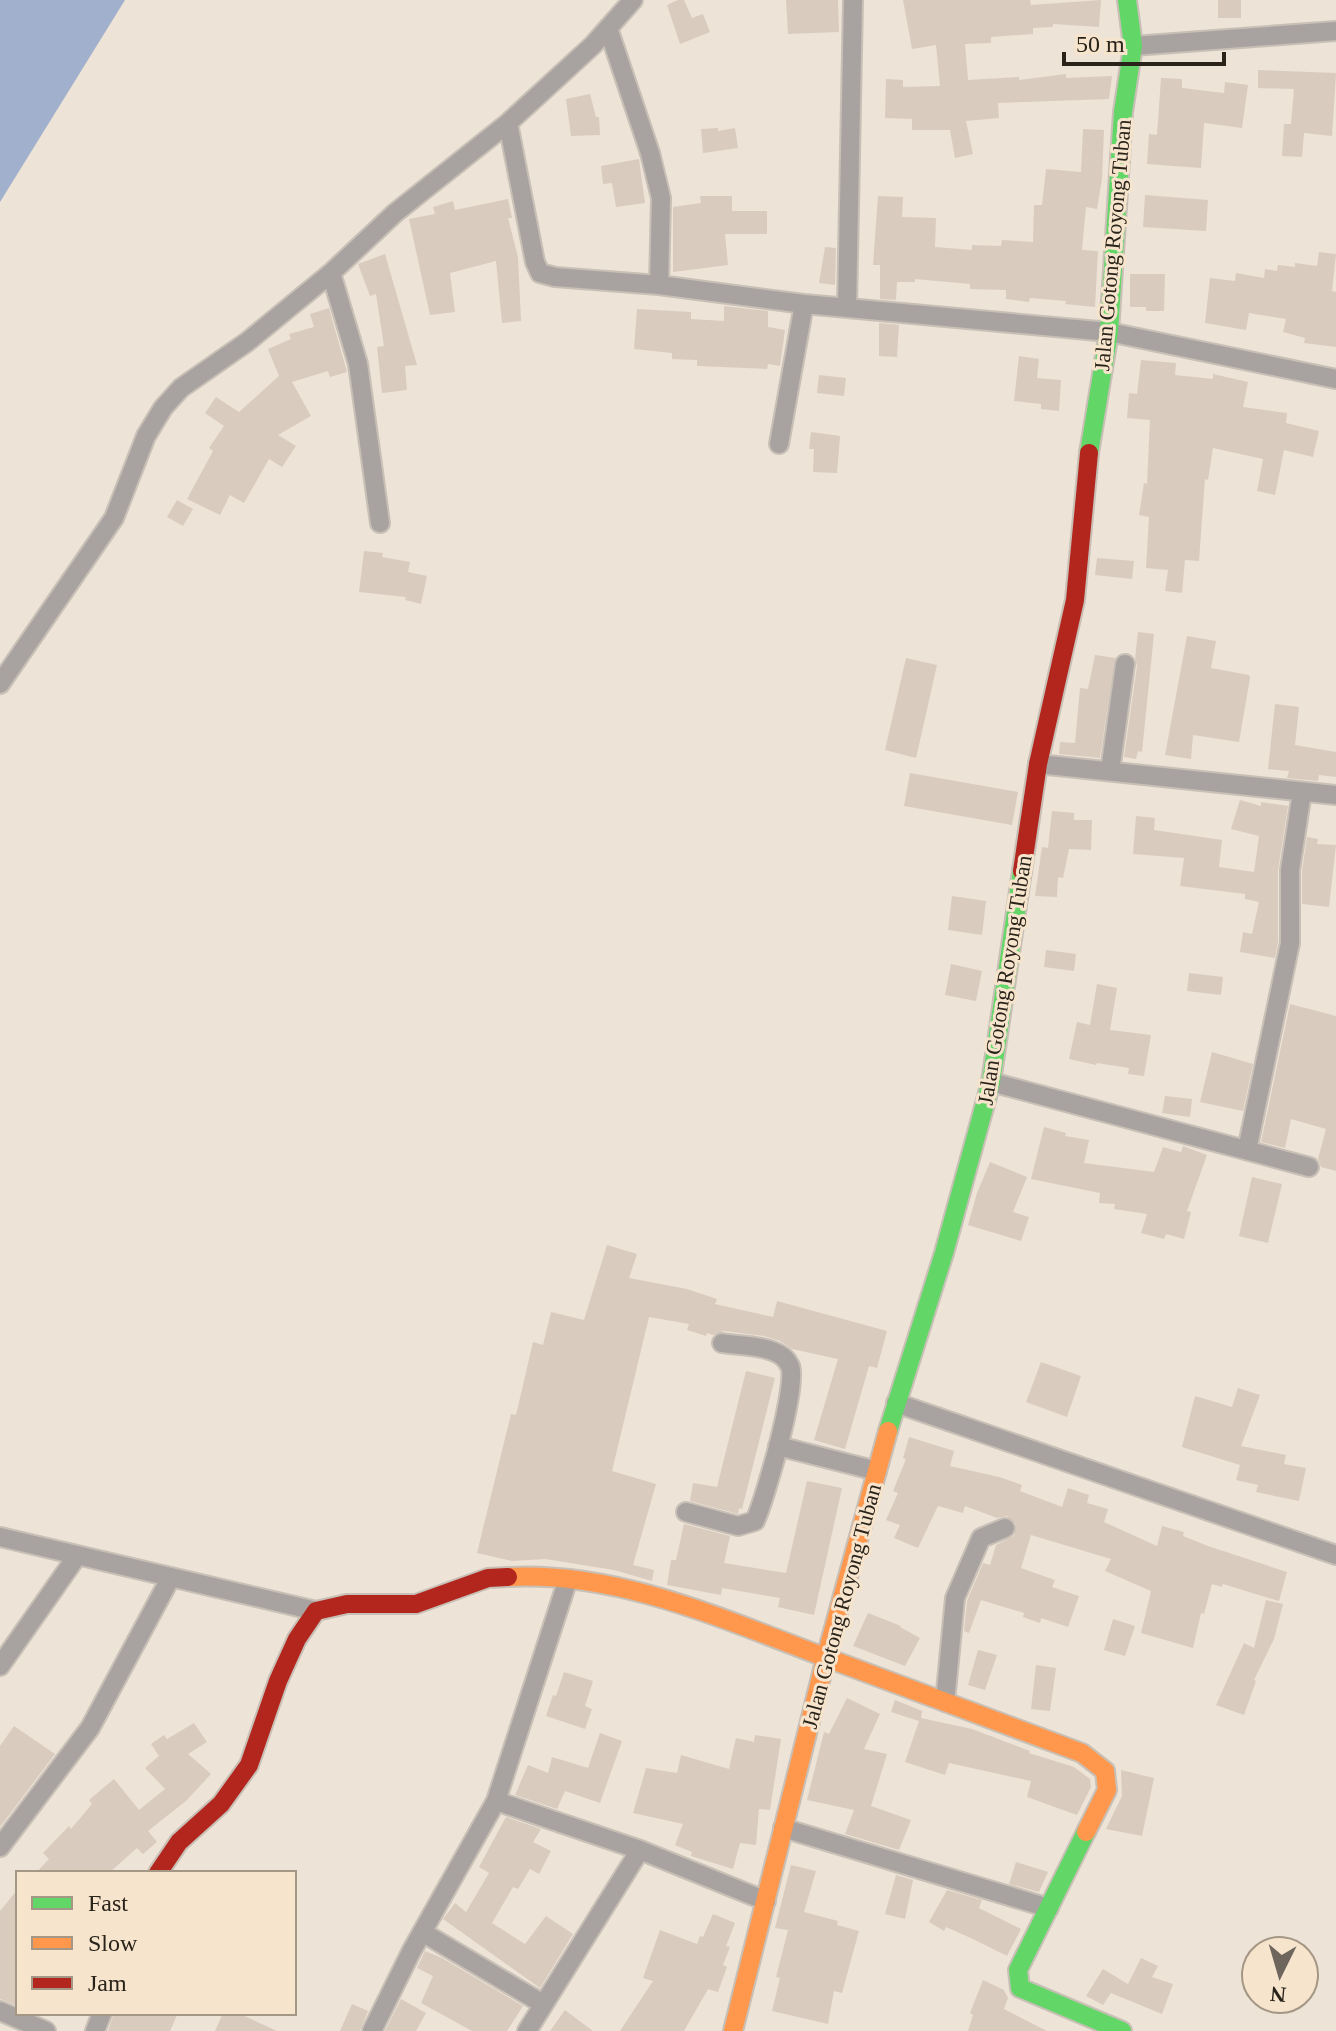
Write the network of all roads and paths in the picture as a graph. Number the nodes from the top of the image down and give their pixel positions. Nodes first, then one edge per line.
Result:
1 (633, 0) edge
2 (853, 0) edge
3 (1127, 0) edge
4 (608, 28) junction
5 (1336, 31) edge
6 (1133, 46) junction
7 (508, 123) junction
8 (331, 273) junction
9 (659, 285) junction
10 (804, 304) junction
11 (847, 308) junction
12 (1109, 332) junction
13 (1336, 379) edge
14 (779, 444) dead end
15 (380, 523) dead end
16 (1125, 664) dead end
17 (0, 684) edge
18 (1038, 764) junction
19 (1110, 771) junction
20 (1302, 792) junction
21 (1336, 795) edge
22 (991, 1082) junction
23 (1247, 1150) junction
24 (1309, 1167) dead end
25 (722, 1343) dead end
26 (896, 1403) junction
27 (778, 1446) junction
28 (877, 1471) junction
29 (686, 1512) dead end
30 (1005, 1528) dead end
31 (0, 1537) edge
32 (1336, 1555) edge
33 (77, 1556) junction
34 (171, 1577) junction
35 (568, 1579) junction
36 (316, 1611) junction
37 (826, 1657) junction
38 (0, 1666) edge
39 (945, 1702) junction
40 (496, 1801) junction
41 (783, 1828) junction
42 (0, 1847) edge
43 (640, 1850) junction
44 (159, 1871) edge
45 (766, 1901) junction
46 (1049, 1908) junction
47 (422, 1932) junction
48 (543, 2004) junction
49 (0, 2011) edge
50 (46, 2031) edge
51 (372, 2031) edge
52 (527, 2031) edge
53 (733, 2031) edge
54 (1122, 2031) edge

1 - 4 street
2 - 11 street
3 - 6 street, Jalan Gotong Royong Tuban
4 - 7 street
4 - 9 street
5 - 6 street
6 - 12 street, Jalan Gotong Royong Tuban
7 - 8 street
7 - 9 street
8 - 15 street
8 - 17 street
9 - 10 street
10 - 11 street
10 - 14 street
11 - 12 street
12 - 13 street
12 - 18 street, Jalan Gotong Royong Tuban
16 - 19 street
18 - 19 street
18 - 22 street, Jalan Gotong Royong Tuban
19 - 20 street
20 - 21 street
20 - 23 street
22 - 23 street
22 - 26 street, Jalan Gotong Royong Tuban
23 - 24 street
25 - 27 street
26 - 28 street, Jalan Gotong Royong Tuban
26 - 32 street
27 - 28 street
27 - 29 street
28 - 37 street, Jalan Gotong Royong Tuban
30 - 39 street
31 - 33 street
33 - 34 street
33 - 38 street
34 - 36 street
34 - 42 street
35 - 36 street
35 - 37 street
35 - 40 street
36 - 44 street
37 - 39 street
37 - 41 street, Jalan Gotong Royong Tuban
39 - 46 street
40 - 43 street
40 - 47 street
41 - 45 street, Jalan Gotong Royong Tuban
41 - 46 street
43 - 45 street
43 - 48 street
45 - 53 street, Jalan Gotong Royong Tuban
46 - 54 street
47 - 48 street
47 - 51 street
48 - 52 street
49 - 50 street

